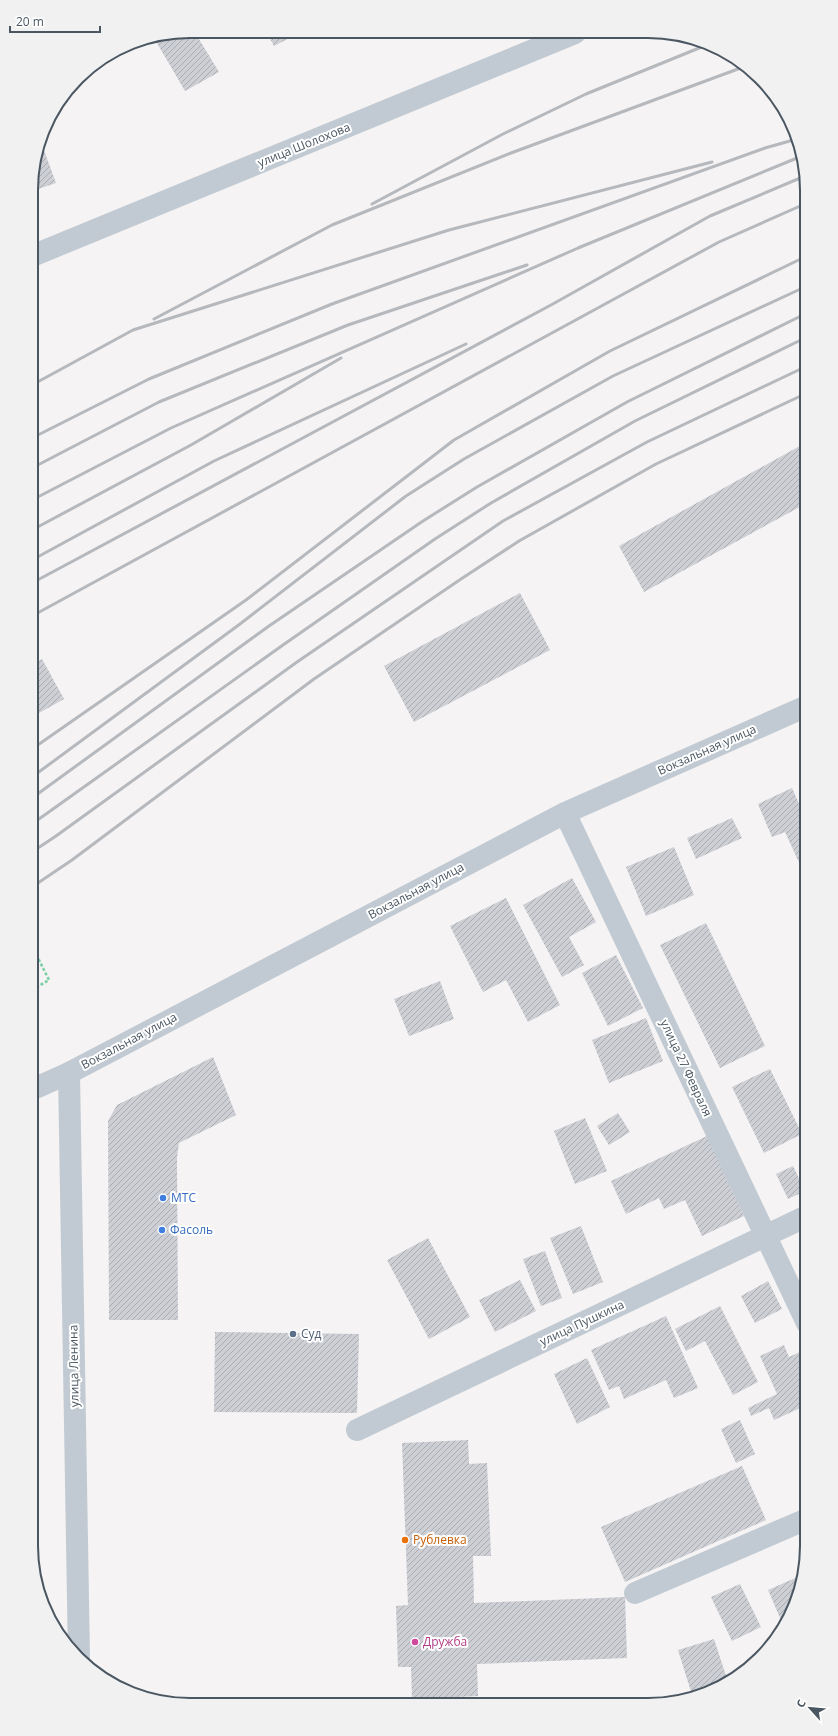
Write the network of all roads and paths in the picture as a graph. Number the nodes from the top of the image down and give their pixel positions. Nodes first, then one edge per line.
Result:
1 (563, 38) edge
2 (38, 254) edge
3 (800, 709) edge
4 (564, 813) junction
5 (38, 958) edge
6 (38, 986) edge
7 (68, 1073) junction
8 (38, 1087) edge
9 (800, 1219) edge
10 (765, 1236) junction
11 (800, 1308) edge
12 (357, 1430) dead end
13 (800, 1522) edge
14 (635, 1593) dead end
15 (79, 1649) edge

1 - 2 street, улица Шолохова
3 - 4 street, Вокзальная улица
4 - 7 street, Вокзальная улица
4 - 10 street, улица 27 Февраля
5 - 6 path
7 - 8 street, Вокзальная улица
7 - 15 street, улица Ленина
9 - 10 street, улица Пушкина
10 - 11 street, улица 27 Февраля
10 - 12 street, улица Пушкина
13 - 14 street

